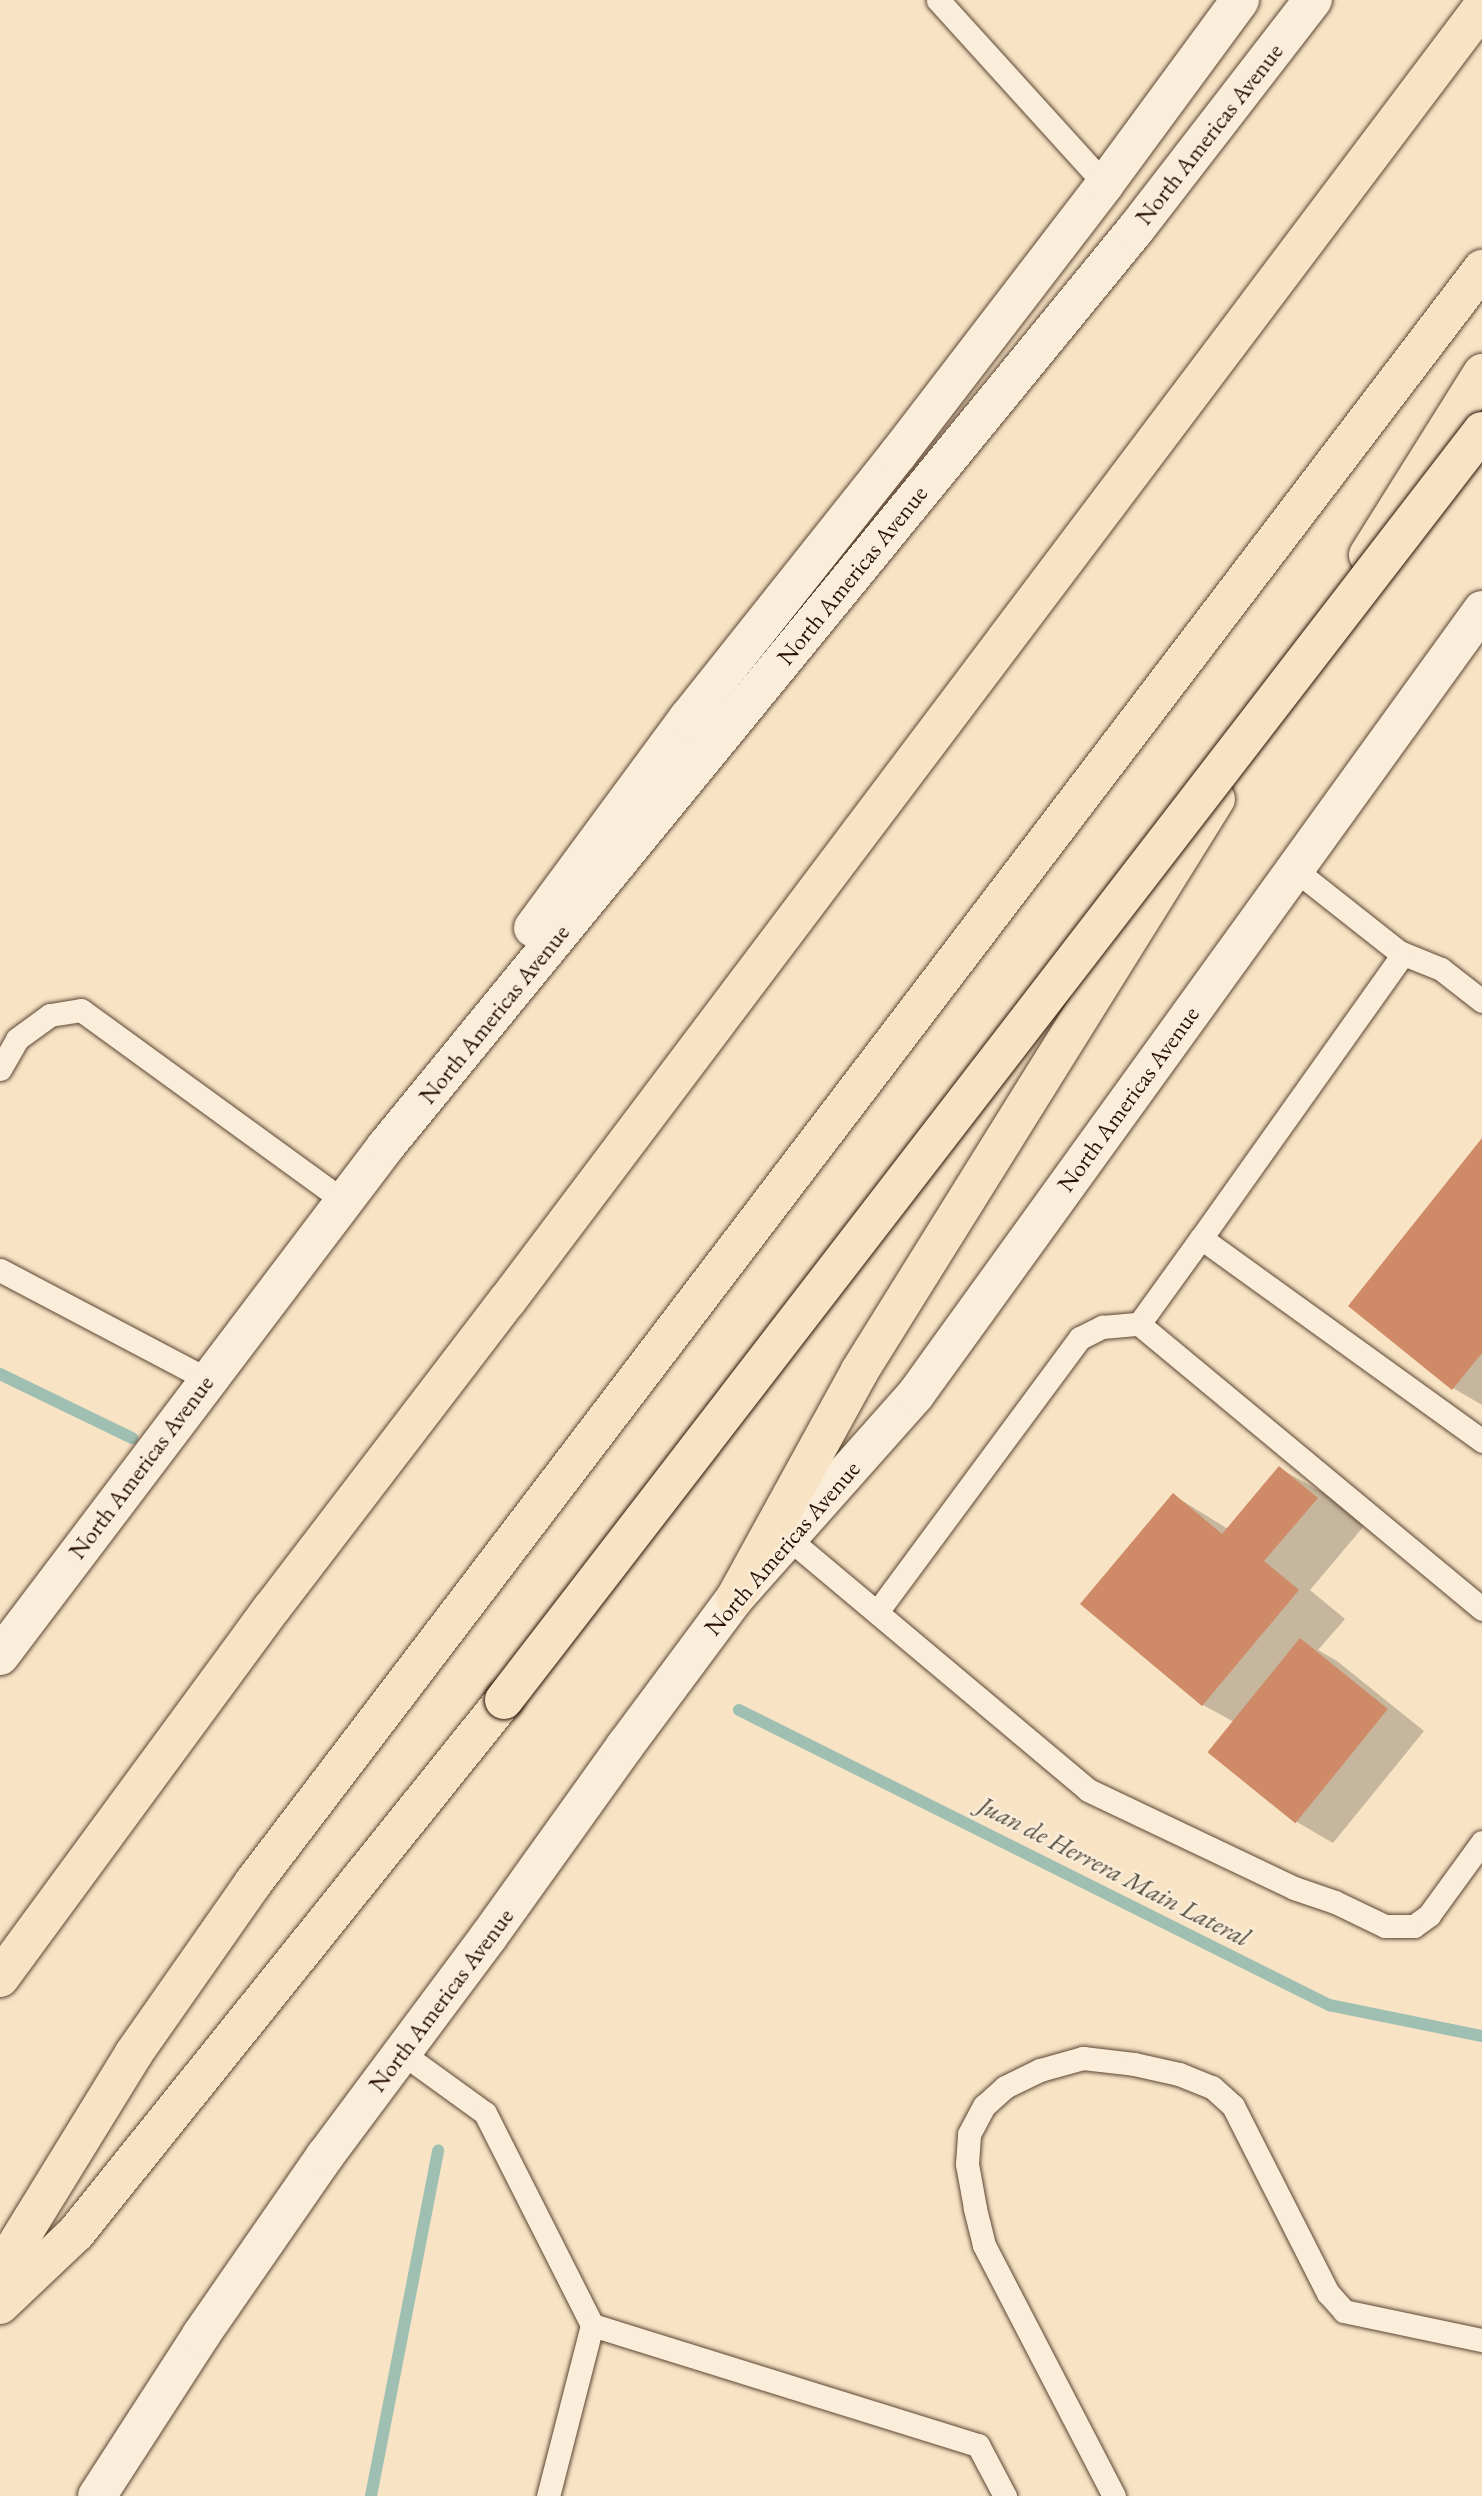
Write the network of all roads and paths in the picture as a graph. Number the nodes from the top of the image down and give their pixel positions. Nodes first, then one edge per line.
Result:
1 (938, 0) edge
2 (1240, 0) edge
3 (1313, 0) edge
4 (1482, 7) edge
5 (1105, 184) junction
6 (1482, 269) edge
7 (1482, 373) edge
8 (1482, 431) edge
9 (1482, 610) edge
10 (1294, 869) junction
11 (1403, 954) junction
12 (1482, 1001) edge
13 (0, 1069) edge
14 (386, 1146) junction
15 (344, 1201) junction
16 (1201, 1238) junction
17 (0, 1270) edge
18 (1139, 1324) junction
19 (207, 1379) junction
20 (1482, 1441) edge
21 (788, 1538) junction
22 (735, 1598) junction
23 (1482, 1609) edge
24 (877, 1612) junction
25 (0, 1656) edge
26 (1482, 1842) edge
27 (0, 1978) edge
28 (402, 2053) junction
29 (0, 2271) edge
30 (0, 2305) edge
31 (592, 2325) junction
32 (1482, 2340) edge
33 (97, 2496) edge
34 (548, 2496) edge
35 (1005, 2496) edge
36 (1114, 2496) edge

1 - 5 lane
2 - 5 main road, North Americas Avenue
3 - 14 main road, North Americas Avenue
4 - 27 highway
5 - 14 main road, North Americas Avenue
6 - 29 highway
7 - 22 highway
8 - 30 highway, bridge
9 - 10 main road, North Americas Avenue
10 - 11 lane
10 - 21 main road, North Americas Avenue
11 - 12 lane
11 - 16 lane
13 - 15 lane
14 - 15 main road, North Americas Avenue
15 - 19 main road, North Americas Avenue
16 - 18 lane
16 - 20 lane
17 - 19 lane
18 - 23 lane
18 - 24 lane
19 - 25 main road, North Americas Avenue
21 - 22 main road, North Americas Avenue
21 - 24 lane
22 - 28 main road, North Americas Avenue
24 - 26 lane
28 - 31 lane
28 - 33 main road, North Americas Avenue
31 - 34 lane
31 - 35 lane
32 - 36 lane

